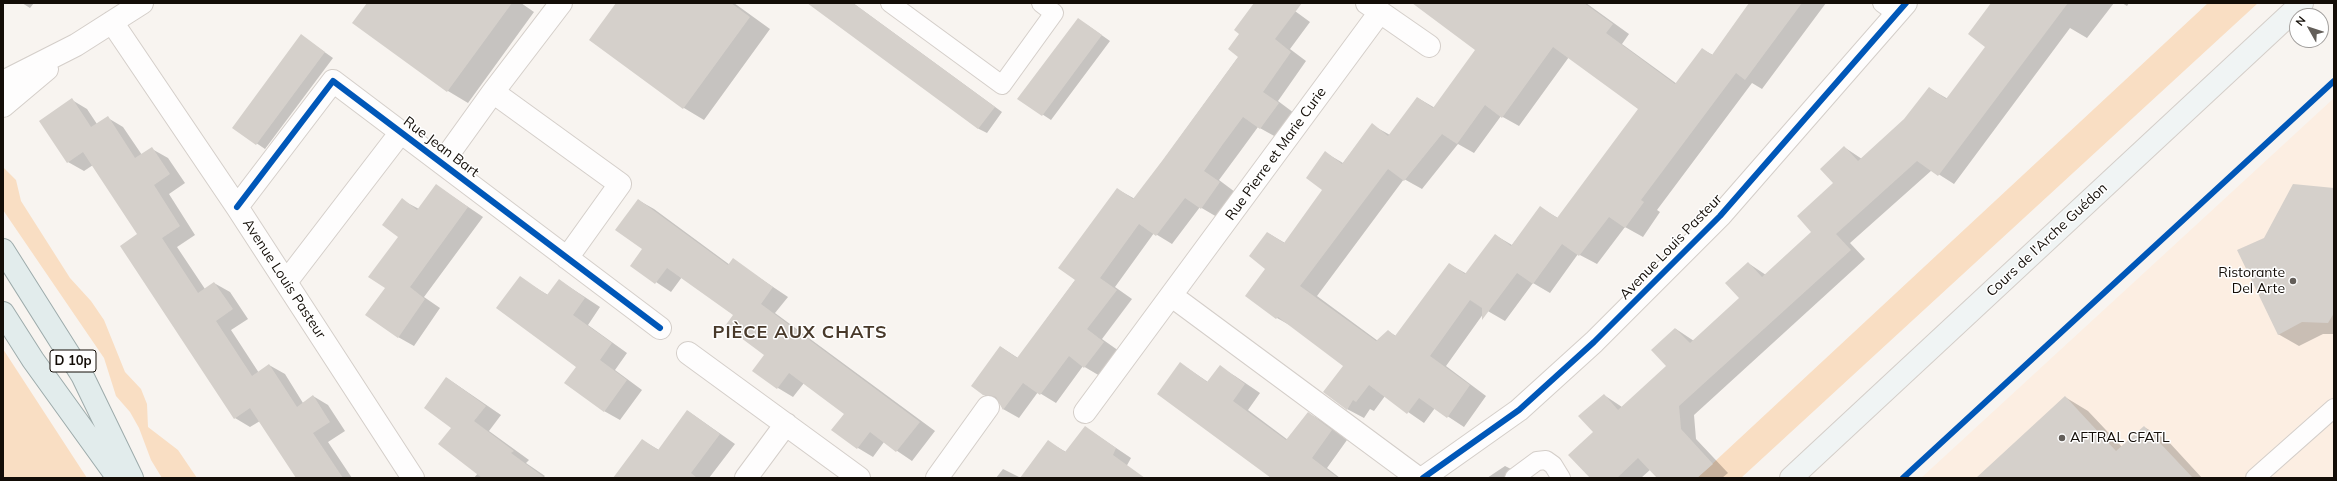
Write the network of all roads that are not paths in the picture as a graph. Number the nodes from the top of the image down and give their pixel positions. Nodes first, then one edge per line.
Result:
1 (142, 3) edge
2 (561, 3) edge
3 (890, 3) edge
4 (1041, 3) edge
5 (2302, 3) edge
6 (1895, 7) edge
7 (1374, 8) edge
8 (112, 22) junction
9 (76, 45) junction
10 (1429, 46) dead end
11 (3, 82) edge
12 (493, 92) junction
13 (3, 106) edge
14 (401, 132) junction
15 (442, 162) junction
16 (237, 207) junction
17 (3, 250) edge
18 (567, 258) junction
19 (286, 282) junction
20 (1172, 296) junction
21 (3, 313) edge
22 (660, 328) dead end
23 (688, 353) dead end
24 (988, 407) dead end
25 (2334, 408) edge
26 (1085, 412) dead end
27 (786, 424) junction
28 (118, 478) edge
29 (132, 478) edge
30 (414, 478) edge
31 (746, 478) edge
32 (859, 478) edge
33 (937, 478) edge
34 (1418, 478) edge
35 (1423, 478) edge
36 (1514, 478) edge
37 (1561, 478) edge
38 (1791, 478) edge
39 (2255, 478) edge

1 - 8 street
2 - 12 street, Rue Jean Bart
3 - 4 lane
5 - 38 main road, Cours de l'Arche Guédon
6 - 35 street, Avenue Louis Pasteur
7 - 10 street, Rue Pierre et Marie Curie
7 - 20 street, Rue Pierre et Marie Curie
8 - 9 street
8 - 16 street, Avenue Louis Pasteur
9 - 11 street
9 - 13 street
12 - 15 street, Rue Jean Bart
12 - 18 street
14 - 15 street, Rue Jean Bart
14 - 16 street, Rue Jean Bart
14 - 19 street, Rue Jean Bart
15 - 18 street, Rue Jean Bart
16 - 19 street, Avenue Louis Pasteur
17 - 29 main road, D 10p
18 - 22 street, Rue Jean Bart
19 - 30 street, Avenue Louis Pasteur
20 - 26 street, Rue Pierre et Marie Curie
20 - 34 street
21 - 28 main road, D 10p
23 - 27 street
24 - 33 street
25 - 39 lane
27 - 31 street
27 - 32 street
36 - 37 lane

